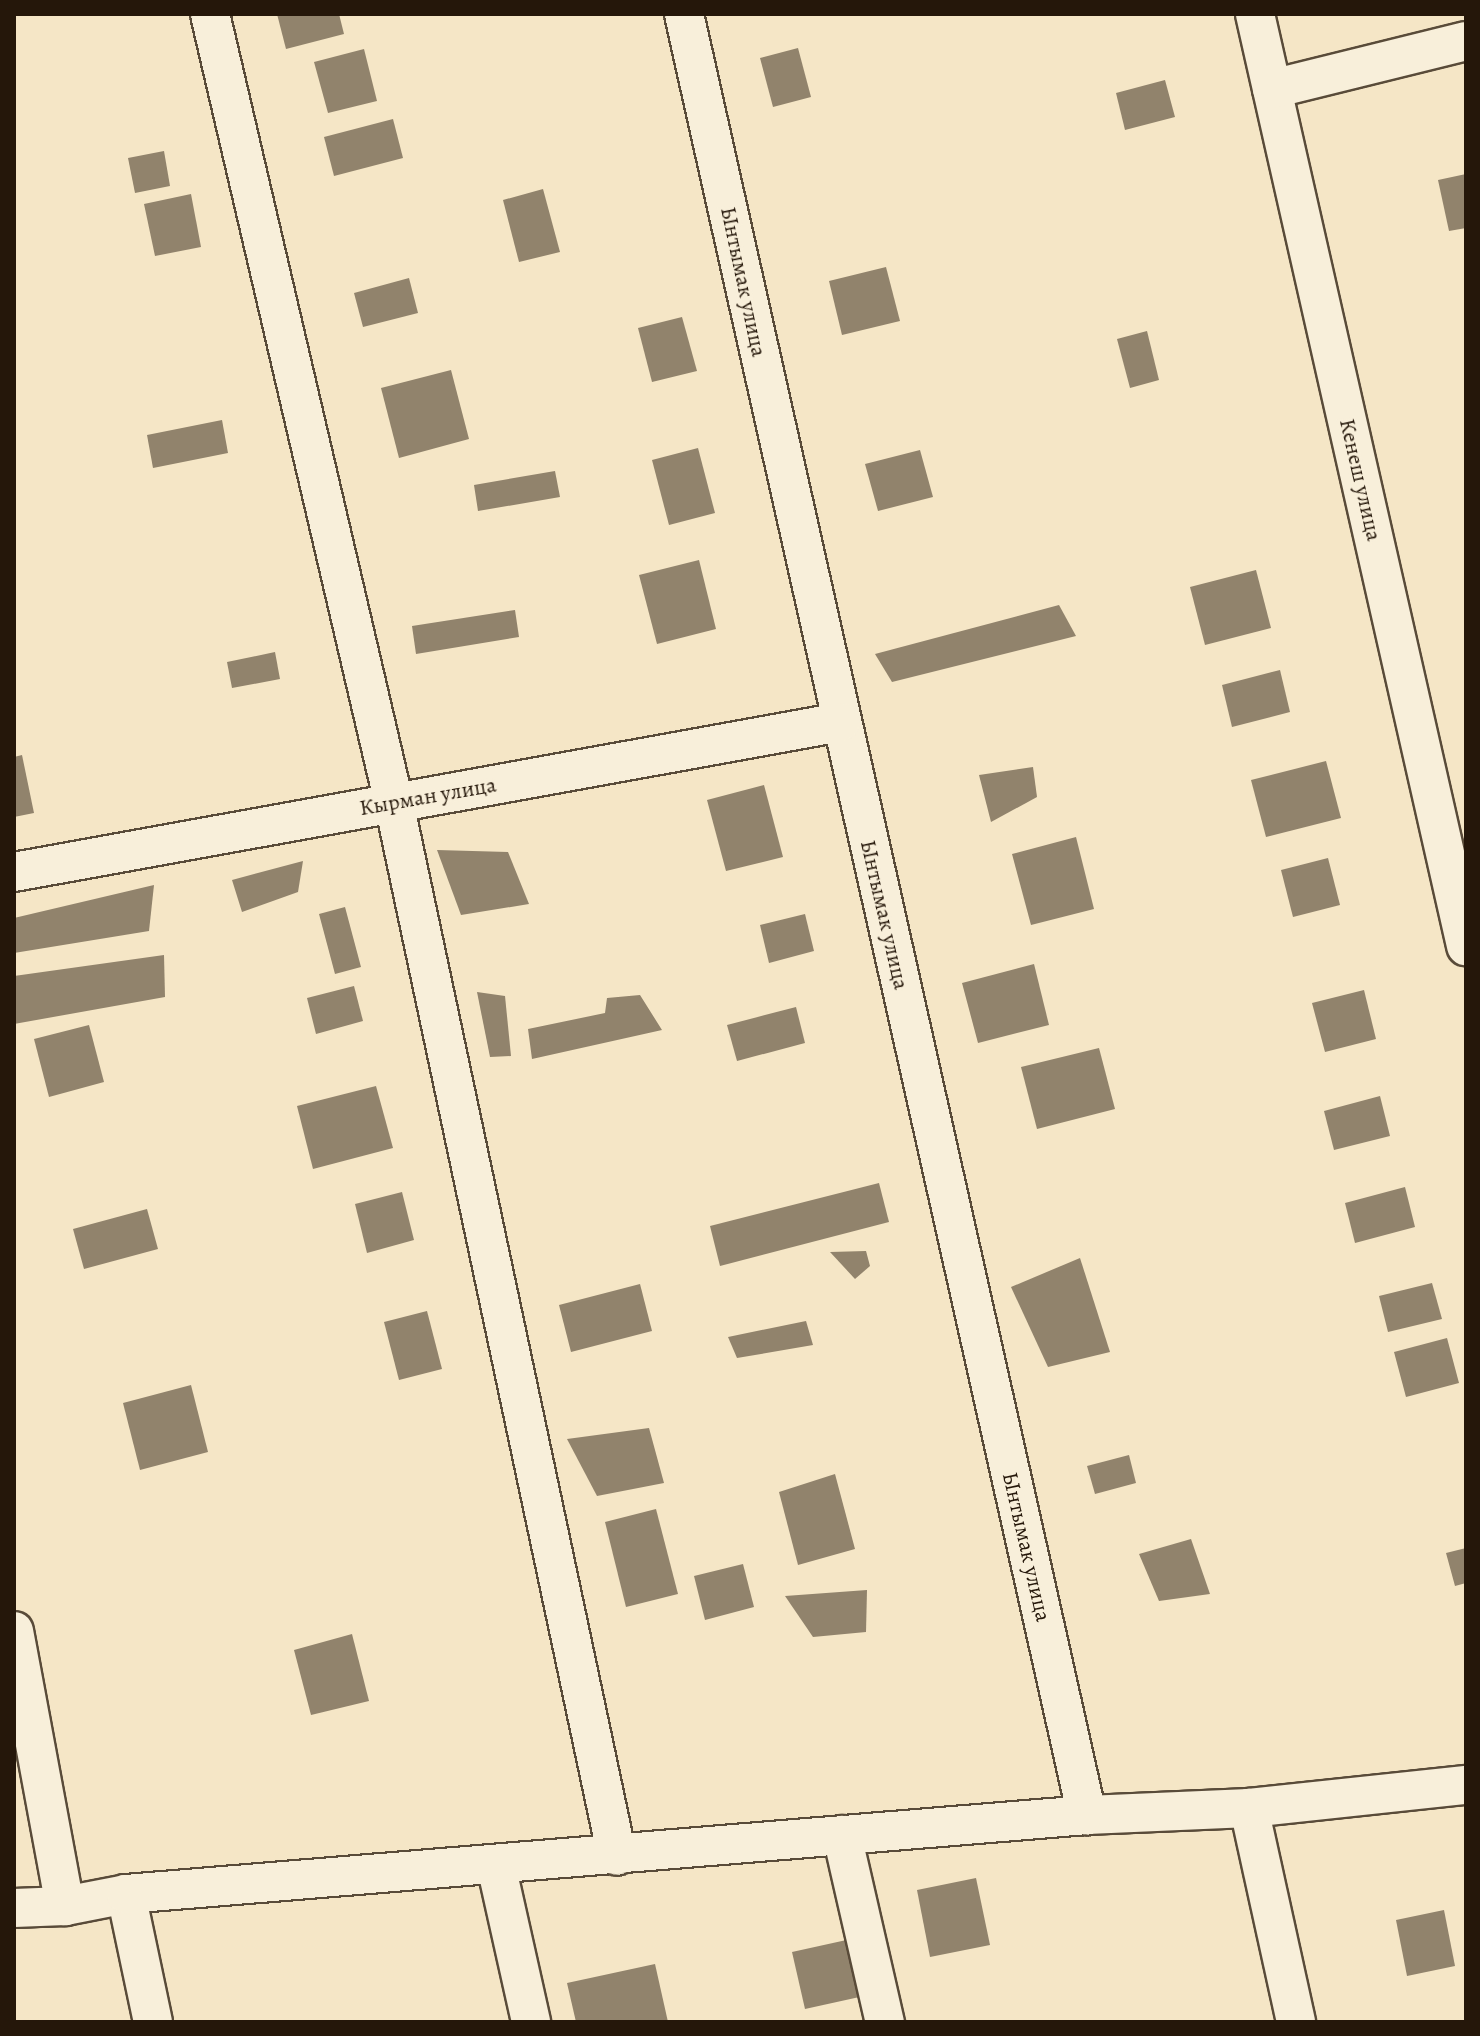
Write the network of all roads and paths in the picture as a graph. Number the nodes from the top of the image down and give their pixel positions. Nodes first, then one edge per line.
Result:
1 (210, 14) edge
2 (684, 14) edge
3 (1255, 14) edge
4 (1466, 41) edge
5 (1272, 89) junction
6 (841, 722) junction
7 (394, 803) junction
8 (14, 872) edge
9 (1466, 946) edge
10 (14, 1631) edge
11 (1466, 1785) edge
12 (1249, 1808) junction
13 (1087, 1815) junction
14 (842, 1835) junction
15 (617, 1856) junction
16 (496, 1865) junction
17 (126, 1894) junction
18 (65, 1906) junction
19 (14, 1908) edge
20 (153, 2022) edge
21 (531, 2022) edge
22 (885, 2022) edge
23 (1296, 2022) edge

1 - 7 street
2 - 6 street, Ынтымак улица
3 - 5 street, Кенеш улица
4 - 5 street
5 - 9 street, Кенеш улица
6 - 7 street, Кырман улица
6 - 13 street, Ынтымак улица
7 - 8 street, Кырман улица
7 - 15 street
10 - 18 street
11 - 12 street
12 - 13 street
12 - 23 street
13 - 14 street
14 - 15 street
14 - 22 street
15 - 16 street
16 - 17 street
16 - 21 street
17 - 18 street
17 - 20 street
18 - 19 street

